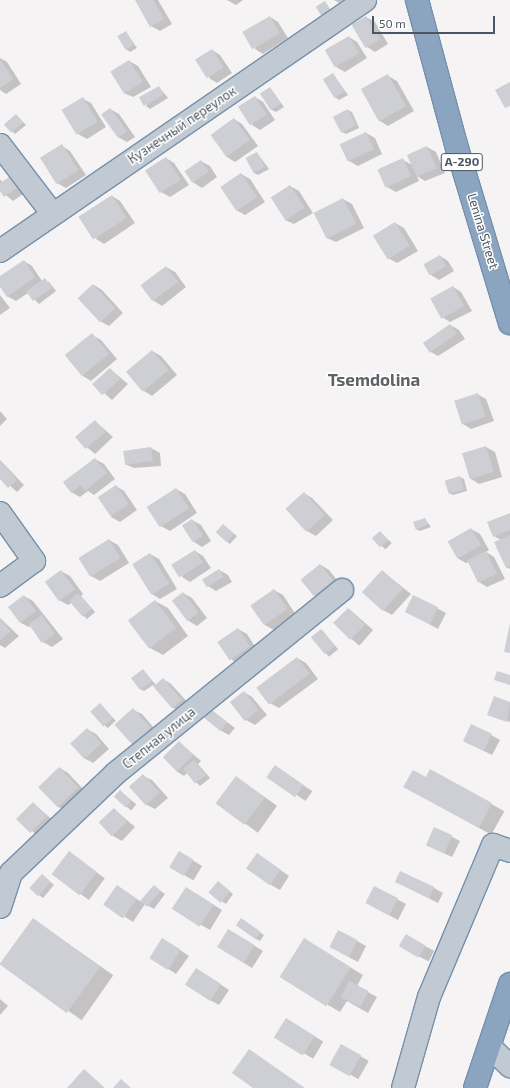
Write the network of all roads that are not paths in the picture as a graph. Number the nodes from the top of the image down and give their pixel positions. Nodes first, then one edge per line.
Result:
1 (365, 0) edge
2 (417, 0) edge
3 (0, 145) edge
4 (52, 213) junction
5 (0, 251) edge
6 (510, 323) edge
7 (0, 513) edge
8 (0, 586) edge
9 (342, 590) dead end
10 (510, 850) edge
11 (0, 904) edge
12 (508, 996) edge
13 (490, 1047) junction
14 (510, 1066) edge
15 (403, 1088) edge
16 (475, 1088) edge

1 - 4 street, Кузнечный переулок
2 - 6 highway, Lenina Street / А-290
3 - 4 street
4 - 5 street, Кузнечный переулок
7 - 8 street
9 - 11 street, Степная улица
10 - 15 street
12 - 13 highway
13 - 14 street
13 - 16 highway

